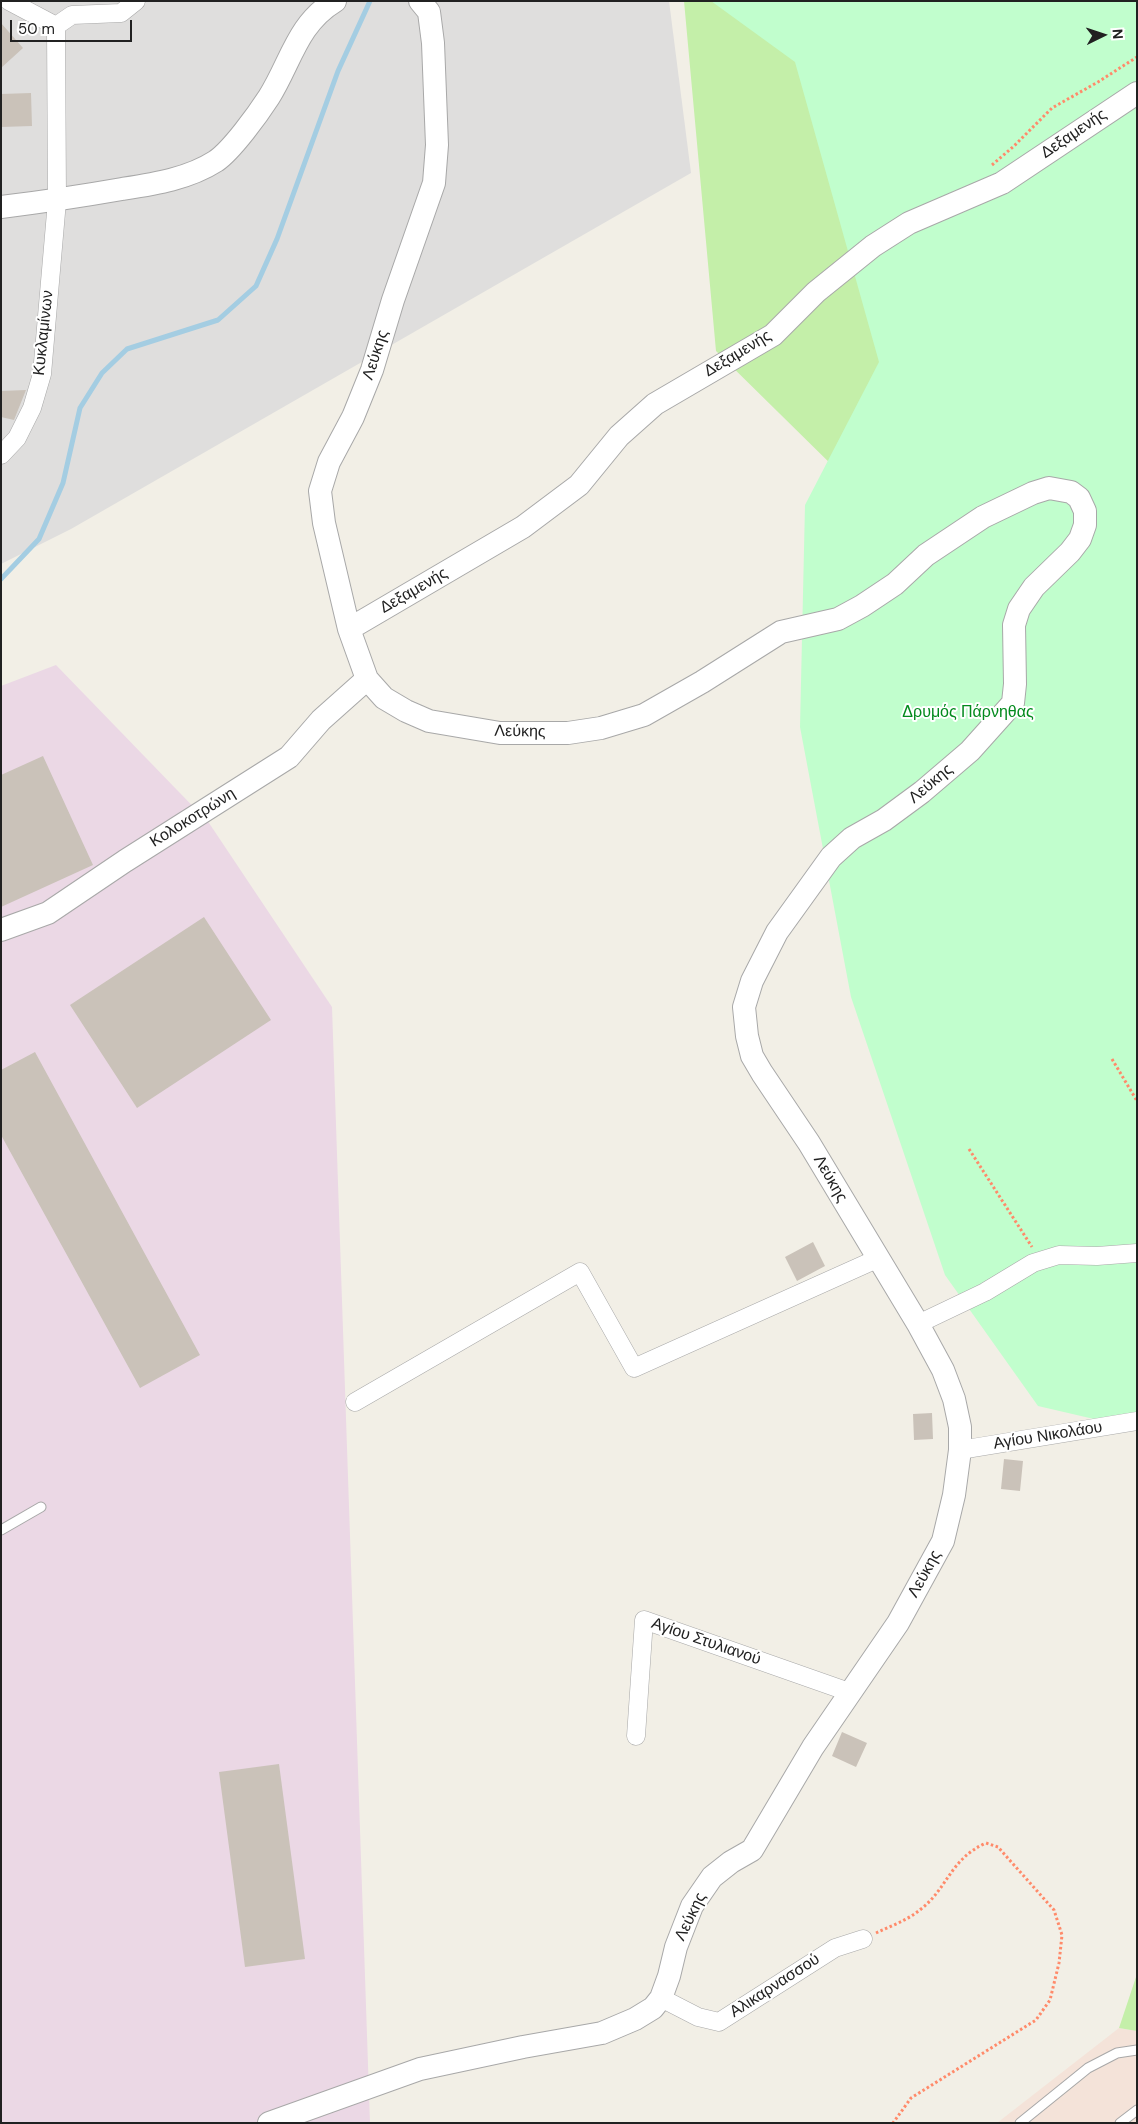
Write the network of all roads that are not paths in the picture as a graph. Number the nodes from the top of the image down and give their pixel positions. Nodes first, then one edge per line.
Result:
1 (9, 1) edge
2 (136, 1) edge
3 (335, 1) edge
4 (420, 1) edge
5 (56, 26) junction
6 (1137, 93) edge
7 (57, 201) junction
8 (1, 207) edge
9 (1, 455) edge
10 (349, 629) junction
11 (367, 679) junction
12 (1, 930) edge
13 (1137, 1253) edge
14 (879, 1258) junction
15 (918, 1324) junction
16 (355, 1402) dead end
17 (1137, 1421) edge
18 (960, 1450) junction
19 (41, 1507) dead end
20 (1, 1530) edge
21 (849, 1692) junction
22 (636, 1736) dead end
23 (863, 1939) road end
24 (661, 1998) junction
25 (1137, 2050) edge
26 (1137, 2110) edge
27 (269, 2123) edge
28 (1020, 2123) edge
29 (1120, 2123) edge

1 - 5 street
2 - 5 street
3 - 7 street
4 - 10 street, Λεύκης
5 - 7 street, Κυκλαμίνων
6 - 10 street, Δεξαμενής
7 - 8 street
7 - 9 street, Κυκλαμίνων
10 - 11 street, Λεύκης
11 - 12 street, Κολοκοτρώνη
11 - 14 street, Λεύκης
13 - 15 street
14 - 15 street, Λεύκης
14 - 16 street
15 - 18 street, Λεύκης
17 - 18 street, Αγίου Νικολάου
18 - 21 street, Λεύκης
19 - 20 lane
21 - 22 street, Αγίου Στυλιανού
21 - 24 street, Λεύκης
23 - 24 street, Αλικαρνασσού
24 - 27 street, Λεύκης
25 - 28 lane
26 - 29 lane

